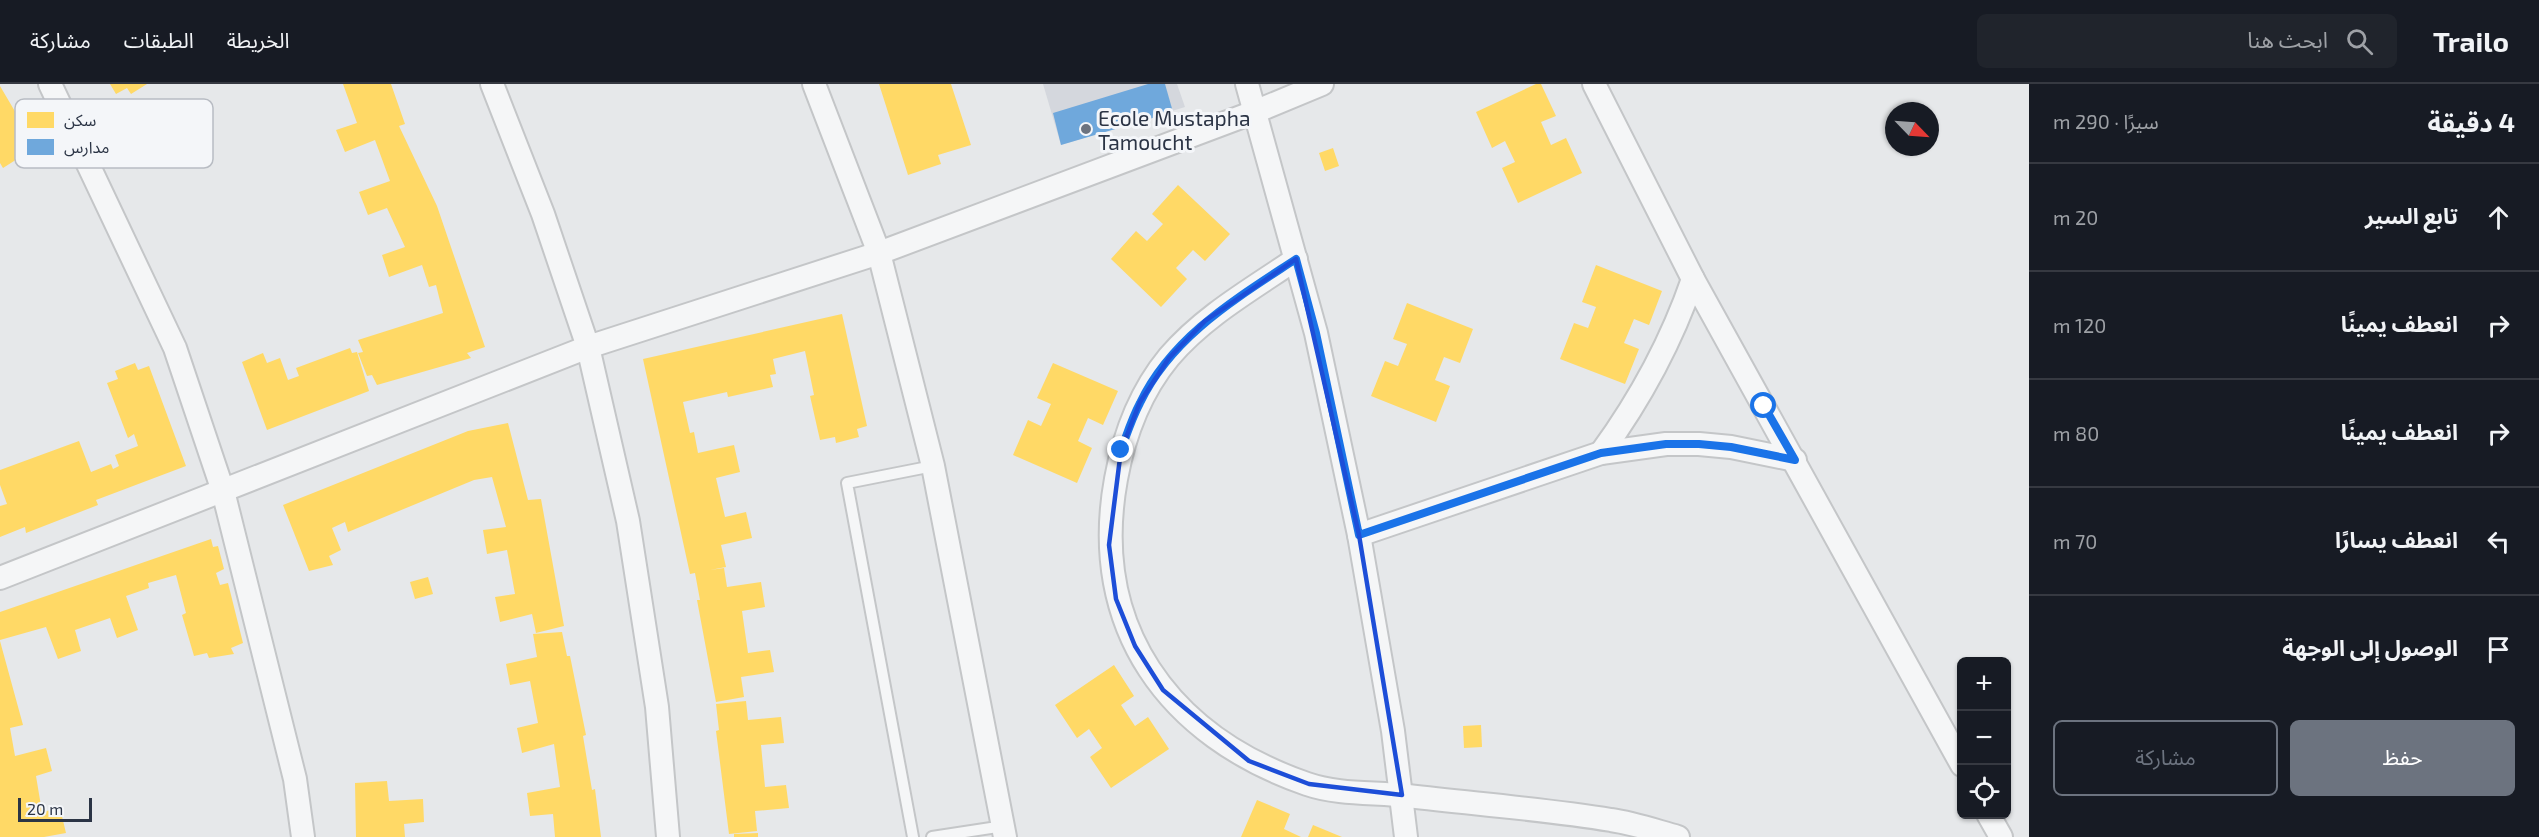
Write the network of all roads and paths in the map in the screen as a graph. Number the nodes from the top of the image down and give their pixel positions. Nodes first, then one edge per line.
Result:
1 (50, 84) edge
2 (492, 84) edge
3 (814, 84) edge
4 (1247, 84) edge
5 (1322, 84) edge
6 (1594, 84) edge
7 (57, 99) edge
8 (1257, 111) junction
9 (89, 168) edge
10 (879, 253) junction
11 (1296, 259) junction
12 (1693, 279) junction
13 (588, 347) junction
14 (1601, 453) junction
15 (1795, 460) junction
16 (933, 466) junction
17 (223, 490) junction
18 (1359, 535) junction
19 (0, 578) edge
20 (1957, 756) edge
21 (1402, 795) junction
22 (1991, 819) edge
23 (1004, 832) edge
24 (303, 837) edge
25 (668, 837) edge
26 (913, 837) edge
27 (932, 837) edge
28 (1406, 837) edge
29 (1678, 837) edge
30 (2001, 837) edge

1 - 7 street
2 - 13 street
3 - 10 street
4 - 8 street
5 - 8 street
6 - 12 street
8 - 10 street
8 - 11 street
9 - 17 street
10 - 13 street
10 - 16 street
11 - 18 street
11 - 21 street
12 - 14 street
12 - 15 street
13 - 17 street
13 - 25 street
14 - 15 street
14 - 18 street
15 - 20 street
16 - 23 street
16 - 26 lane
17 - 19 street
17 - 24 street
18 - 21 street
21 - 28 street
21 - 29 street
22 - 30 street
23 - 27 lane

